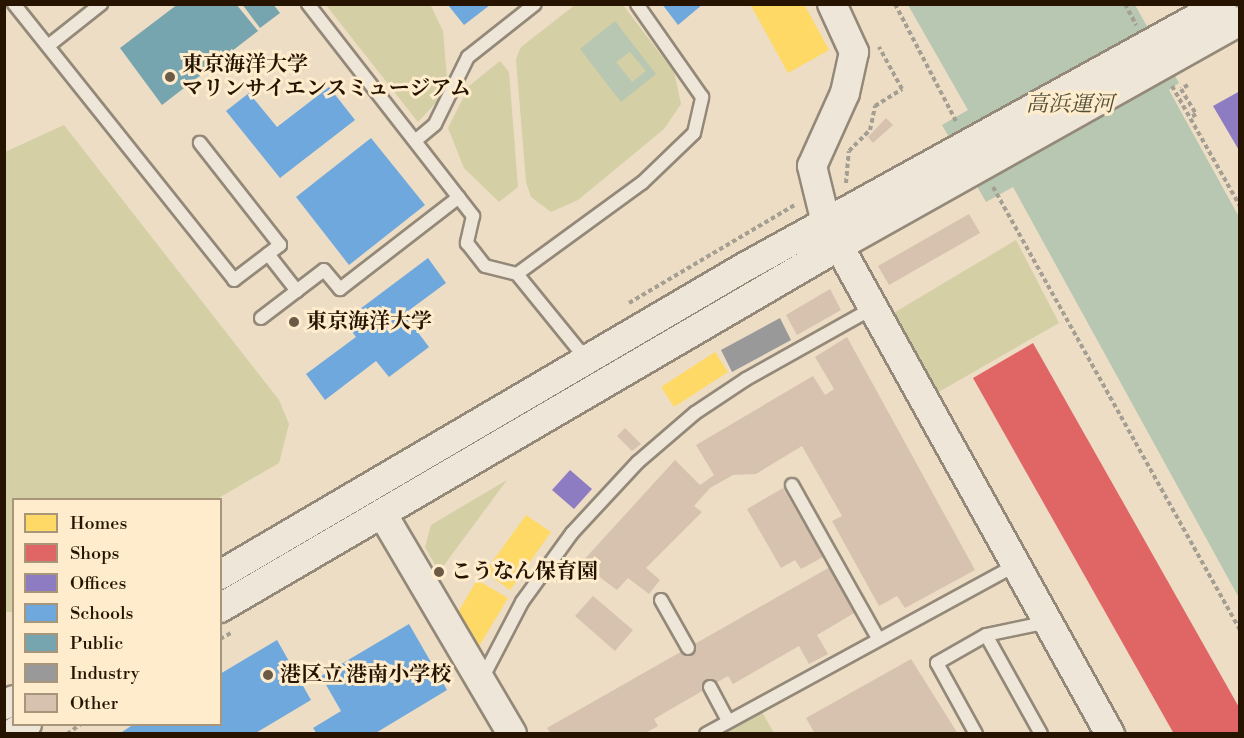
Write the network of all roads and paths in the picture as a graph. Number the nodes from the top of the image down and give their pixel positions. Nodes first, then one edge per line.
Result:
1 (15, 4) edge
2 (101, 4) edge
3 (308, 4) edge
4 (535, 4) edge
5 (637, 4) edge
6 (832, 4) edge
7 (895, 4) edge
8 (1222, 4) edge
9 (1239, 21) edge
10 (48, 46) junction
11 (1164, 65) junction
12 (1188, 84) dead end
13 (1190, 118) junction
14 (957, 123) dead end
15 (415, 141) junction
16 (200, 142) dead end
17 (459, 197) junction
18 (1002, 203) dead end
19 (1239, 206) edge
20 (833, 234) junction
21 (268, 254) junction
22 (517, 274) junction
23 (297, 291) junction
24 (873, 308) junction
25 (261, 318) dead end
26 (587, 360) junction
27 (792, 485) dead end
28 (382, 513) junction
29 (1016, 565) junction
30 (222, 574) edge
31 (661, 600) dead end
32 (222, 607) edge
33 (1048, 622) junction
34 (1239, 630) edge
35 (986, 635) junction
36 (878, 638) junction
37 (688, 648) dead end
38 (481, 681) junction
39 (710, 687) dead end
40 (728, 721) junction
41 (24, 726) edge
42 (11, 734) edge
43 (512, 734) edge
44 (706, 734) edge
45 (976, 734) edge
46 (1041, 734) edge
47 (1110, 734) edge

1 - 10 lane
2 - 10 lane
3 - 15 lane
4 - 15 lane
5 - 22 lane
6 - 20 street
7 - 14 path
8 - 11 street
9 - 11 street
10 - 21 lane
11 - 13 path
11 - 20 street
12 - 13 path
13 - 19 path
15 - 17 lane
16 - 21 lane
17 - 22 lane
17 - 23 lane
18 - 34 path
20 - 24 street
20 - 26 street
20 - 28 street
21 - 23 lane
22 - 26 lane
23 - 25 lane
24 - 29 street
24 - 38 lane
26 - 30 street
27 - 36 lane
28 - 32 street
28 - 38 street
29 - 33 street
29 - 36 lane
31 - 37 lane
33 - 35 lane
33 - 47 street
35 - 45 lane
35 - 46 lane
36 - 40 lane
38 - 43 street
39 - 40 lane
40 - 44 lane
41 - 42 street

